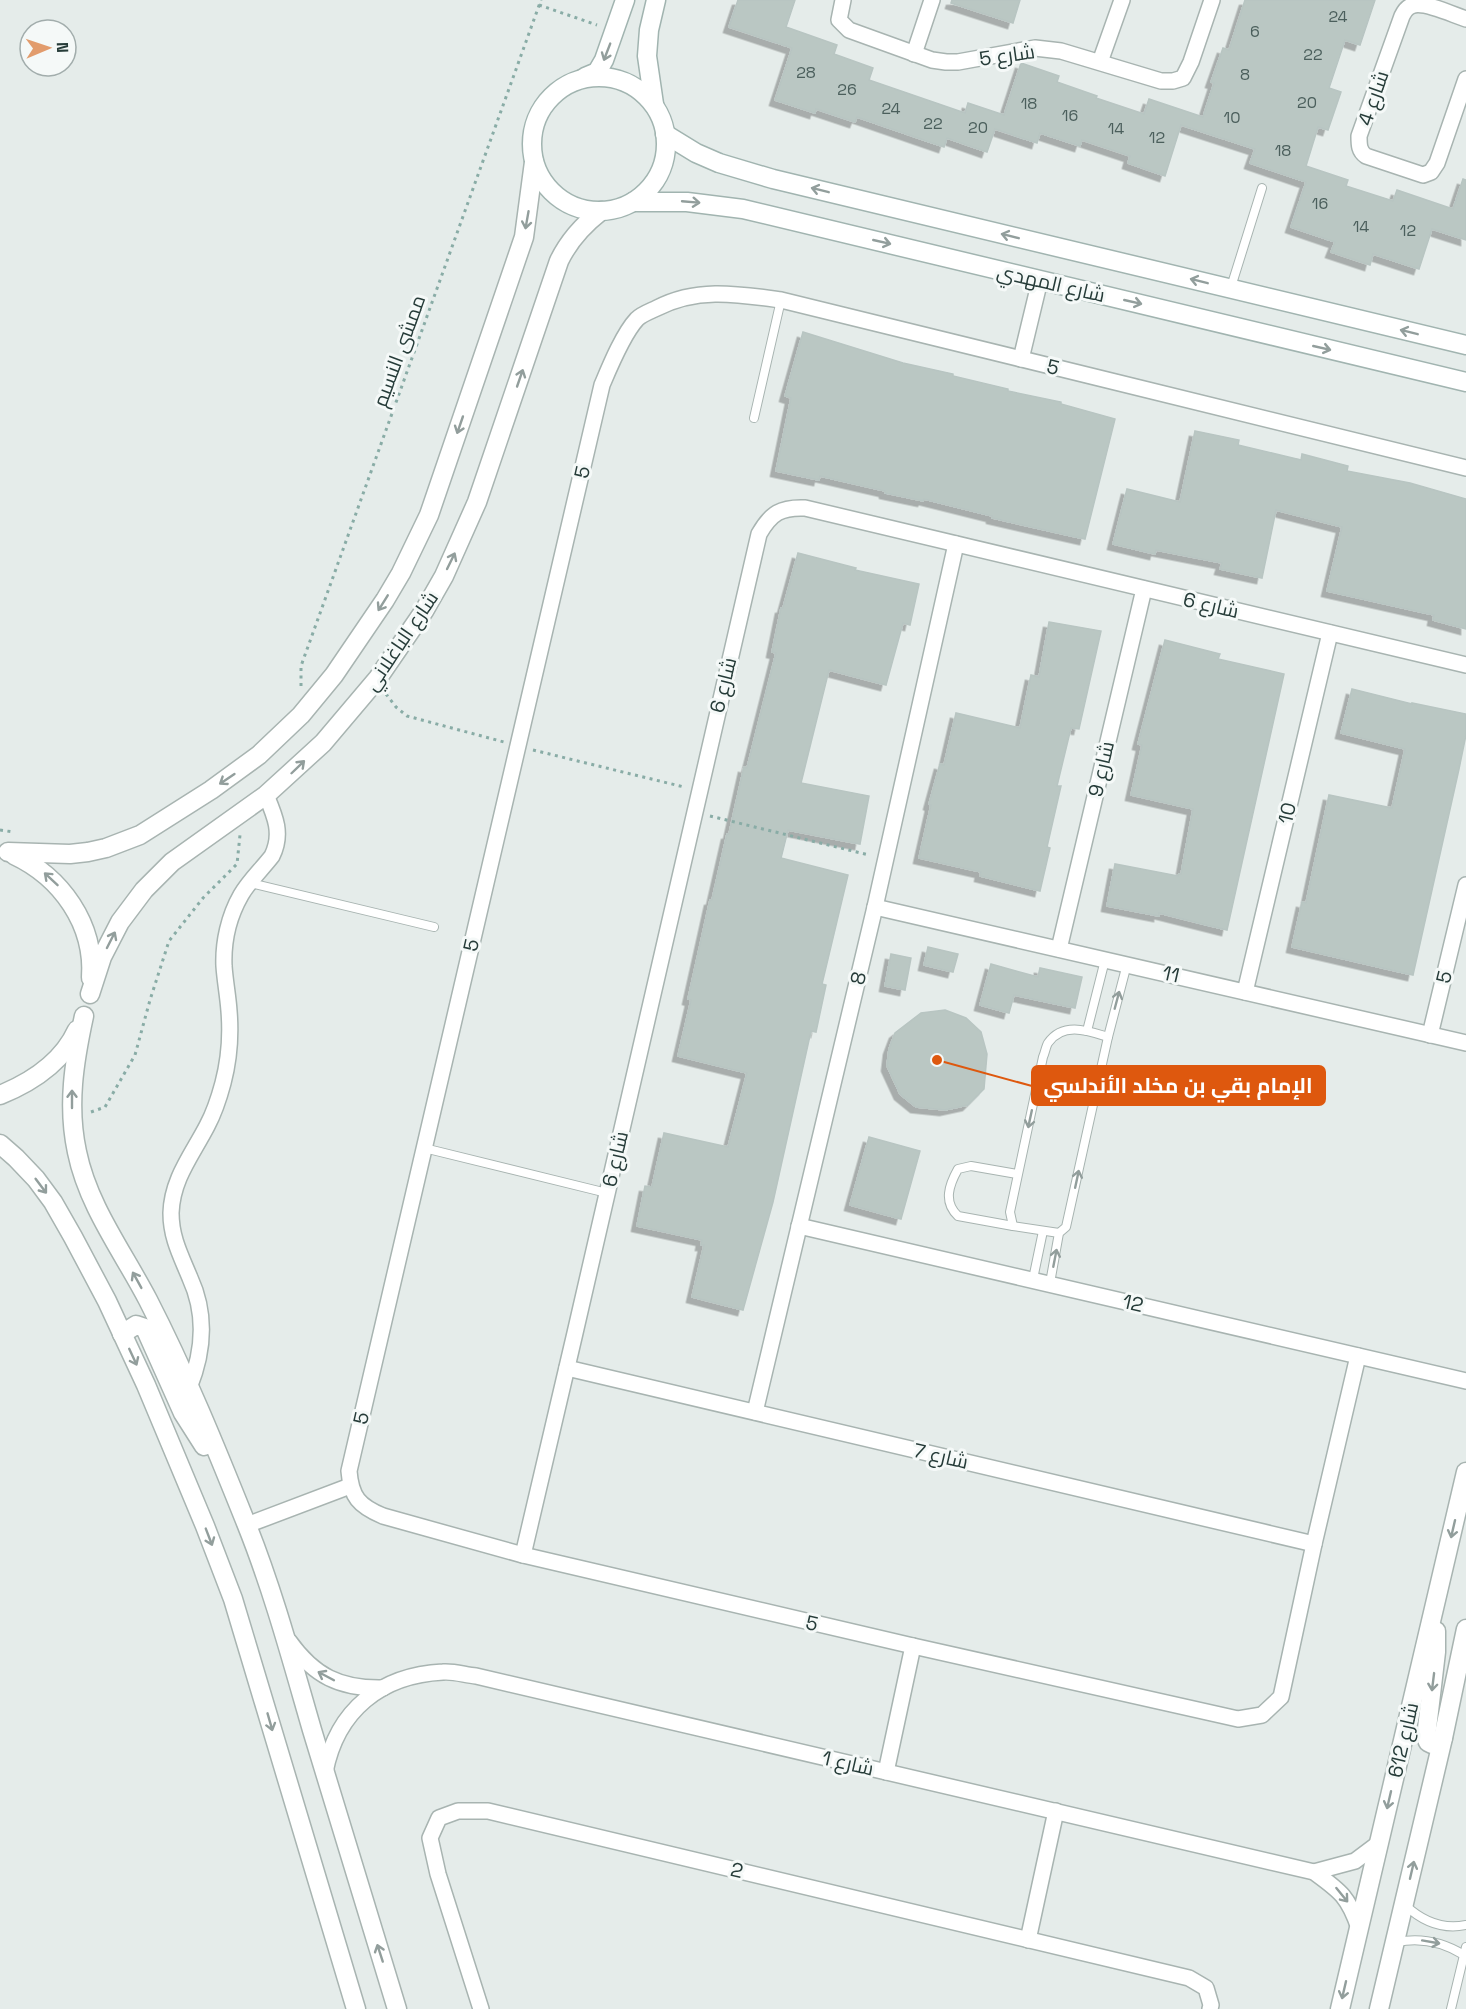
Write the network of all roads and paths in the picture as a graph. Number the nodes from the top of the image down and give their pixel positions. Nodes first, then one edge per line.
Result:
1 (541, 0) edge
2 (625, 0) edge
3 (657, 0) edge
4 (843, 0) edge
5 (932, 0) edge
6 (1122, 0) edge
7 (1212, 0) edge
8 (539, 5) junction
9 (1466, 19) edge
10 (614, 31) junction
11 (914, 54) junction
12 (1100, 62) junction
13 (1466, 79) edge
14 (566, 85) junction
15 (654, 104) junction
16 (665, 134) junction
17 (534, 162) junction
18 (1262, 188) dead end
19 (633, 202) junction
20 (602, 211) junction
21 (1040, 280) junction
22 (1230, 289) junction
23 (781, 300) junction
24 (1466, 345) edge
25 (1021, 359) junction
26 (1466, 382) edge
27 (754, 418) dead end
28 (1466, 468) edge
29 (956, 544) junction
30 (1144, 589) junction
31 (1330, 633) junction
32 (1466, 665) edge
33 (301, 715) junction
34 (266, 795) junction
35 (243, 812) junction
36 (693, 812) junction
37 (4, 851) edge
38 (886, 859) junction
39 (250, 883) junction
40 (1466, 885) edge
41 (875, 907) junction
42 (434, 927) dead end
43 (1059, 949) junction
44 (1105, 960) junction
45 (1127, 964) junction
46 (1245, 992) junction
47 (90, 994) junction
48 (84, 1016) junction
49 (1086, 1031) junction
50 (1430, 1035) junction
51 (1108, 1037) junction
52 (1466, 1043) edge
53 (0, 1095) edge
54 (72, 1119) junction
55 (0, 1144) edge
56 (424, 1148) junction
57 (1017, 1174) junction
58 (607, 1193) junction
59 (799, 1226) junction
60 (1013, 1226) junction
61 (1043, 1231) junction
62 (1059, 1233) junction
63 (1033, 1280) junction
64 (1050, 1283) junction
65 (122, 1334) junction
66 (1358, 1356) junction
67 (567, 1368) junction
68 (1466, 1381) edge
69 (189, 1388) junction
70 (755, 1412) junction
71 (1466, 1472) edge
72 (350, 1486) junction
73 (233, 1490) junction
74 (247, 1526) junction
75 (1314, 1544) junction
76 (523, 1555) junction
77 (1436, 1602) junction
78 (281, 1624) junction
79 (1466, 1629) edge
80 (913, 1646) junction
81 (383, 1688) junction
82 (1443, 1738) junction
83 (325, 1772) junction
84 (886, 1772) junction
85 (1056, 1811) junction
86 (1379, 1844) junction
87 (1314, 1872) junction
88 (1404, 1905) junction
89 (1466, 1925) edge
90 (1359, 1928) junction
91 (1028, 1940) junction
92 (1395, 1942) junction
93 (1465, 1951) edge
94 (356, 2009) edge
95 (398, 2009) edge
96 (481, 2009) edge
97 (1210, 2009) edge
98 (1340, 2009) edge
99 (1380, 2009) edge
100 (1452, 2009) edge

1 - 8 path, ممشى النسيم
2 - 10 street
3 - 15 street
4 - 11 street, شارع 5
5 - 11 street
6 - 12 street
7 - 12 street, شارع 5
8 - 10 path
8 - 33 path, ممشى النسيم
9 - 13 street, شارع 4
10 -> 14 street
11 - 12 street, شارع 5
14 - 15 street
14 - 17 street
15 - 16 street
16 - 19 street
22 -> 16 street, شارع المهدي
17 - 20 street
17 -> 33 street, شارع الباغلاني
18 - 22 lane
19 - 20 street
19 -> 21 street, شارع المهدي
34 -> 20 street, شارع الباغلاني
21 - 25 street
21 -> 26 street, شارع المهدي
24 -> 22 street, شارع المهدي
23 - 25 street, 5
23 - 27 lane
23 - 56 street, 5
25 - 28 street, 5
29 - 30 street, شارع 6
29 - 36 street, شارع 6
29 - 38 street, 8
30 - 31 street, شارع 6
30 - 43 street, شارع 9
31 - 32 street, شارع 6
31 - 46 street, 10
33 -> 37 street, شارع الباغلاني
34 - 35 street, شارع الباغلاني
34 - 39 street
47 -> 35 street, شارع الباغلاني
35 - 54 path
36 - 38 path
36 - 58 street, شارع 6
47 -> 37 street
38 - 41 street, 8
39 - 42 lane
39 - 69 street
40 - 50 street, 5
41 - 43 street, 11
41 - 59 street, 8
43 - 44 street, 11
44 - 45 street, 11
44 - 49 lane
45 - 46 street, 11
51 -> 45 lane
46 - 50 street, 11
47 - 48 street
48 - 53 street
54 -> 48 street
49 - 51 lane
49 -> 57 lane
50 - 52 street, 11
62 -> 51 lane
69 -> 54 street
55 -> 65 street
56 - 58 lane
56 - 72 street, 5
57 - 60 lane
57 - 60 lane
58 - 67 street, شارع 6
59 - 63 street, 12
59 - 70 street, 8
60 - 61 lane
61 - 62 lane
61 - 63 lane
64 -> 62 lane
63 - 64 street, 12
64 - 66 street, 12
65 - 73 street
65 -> 94 street
66 - 68 street, 12
66 - 75 street
67 - 70 street, شارع 7
67 - 76 street, شارع 6
69 - 73 street
70 - 75 street, شارع 7
71 -> 77 street, شارع 612
72 - 74 street
72 - 76 street, 5
73 - 74 street
74 - 78 street
75 - 80 street, 5
76 - 80 street, 5
77 -> 82 street
77 -> 86 street, شارع 612
81 -> 78 street, شارع 1
78 - 83 street
79 - 82 street, شارع 612
80 - 84 street
81 - 83 street, شارع 1
81 - 84 street, شارع 1
88 -> 82 street, شارع 612
95 -> 83 street
84 - 85 street, شارع 1
85 - 87 street, شارع 1
85 - 91 street
86 - 87 street, شارع 1
86 - 90 street, شارع 612
87 -> 90 street, شارع 1
88 - 89 lane
88 - 92 street, شارع 612
90 -> 98 street, شارع 612
91 - 96 street, 2
91 - 97 street, 2
92 -> 93 lane
92 - 99 street, شارع 612
93 - 100 lane

